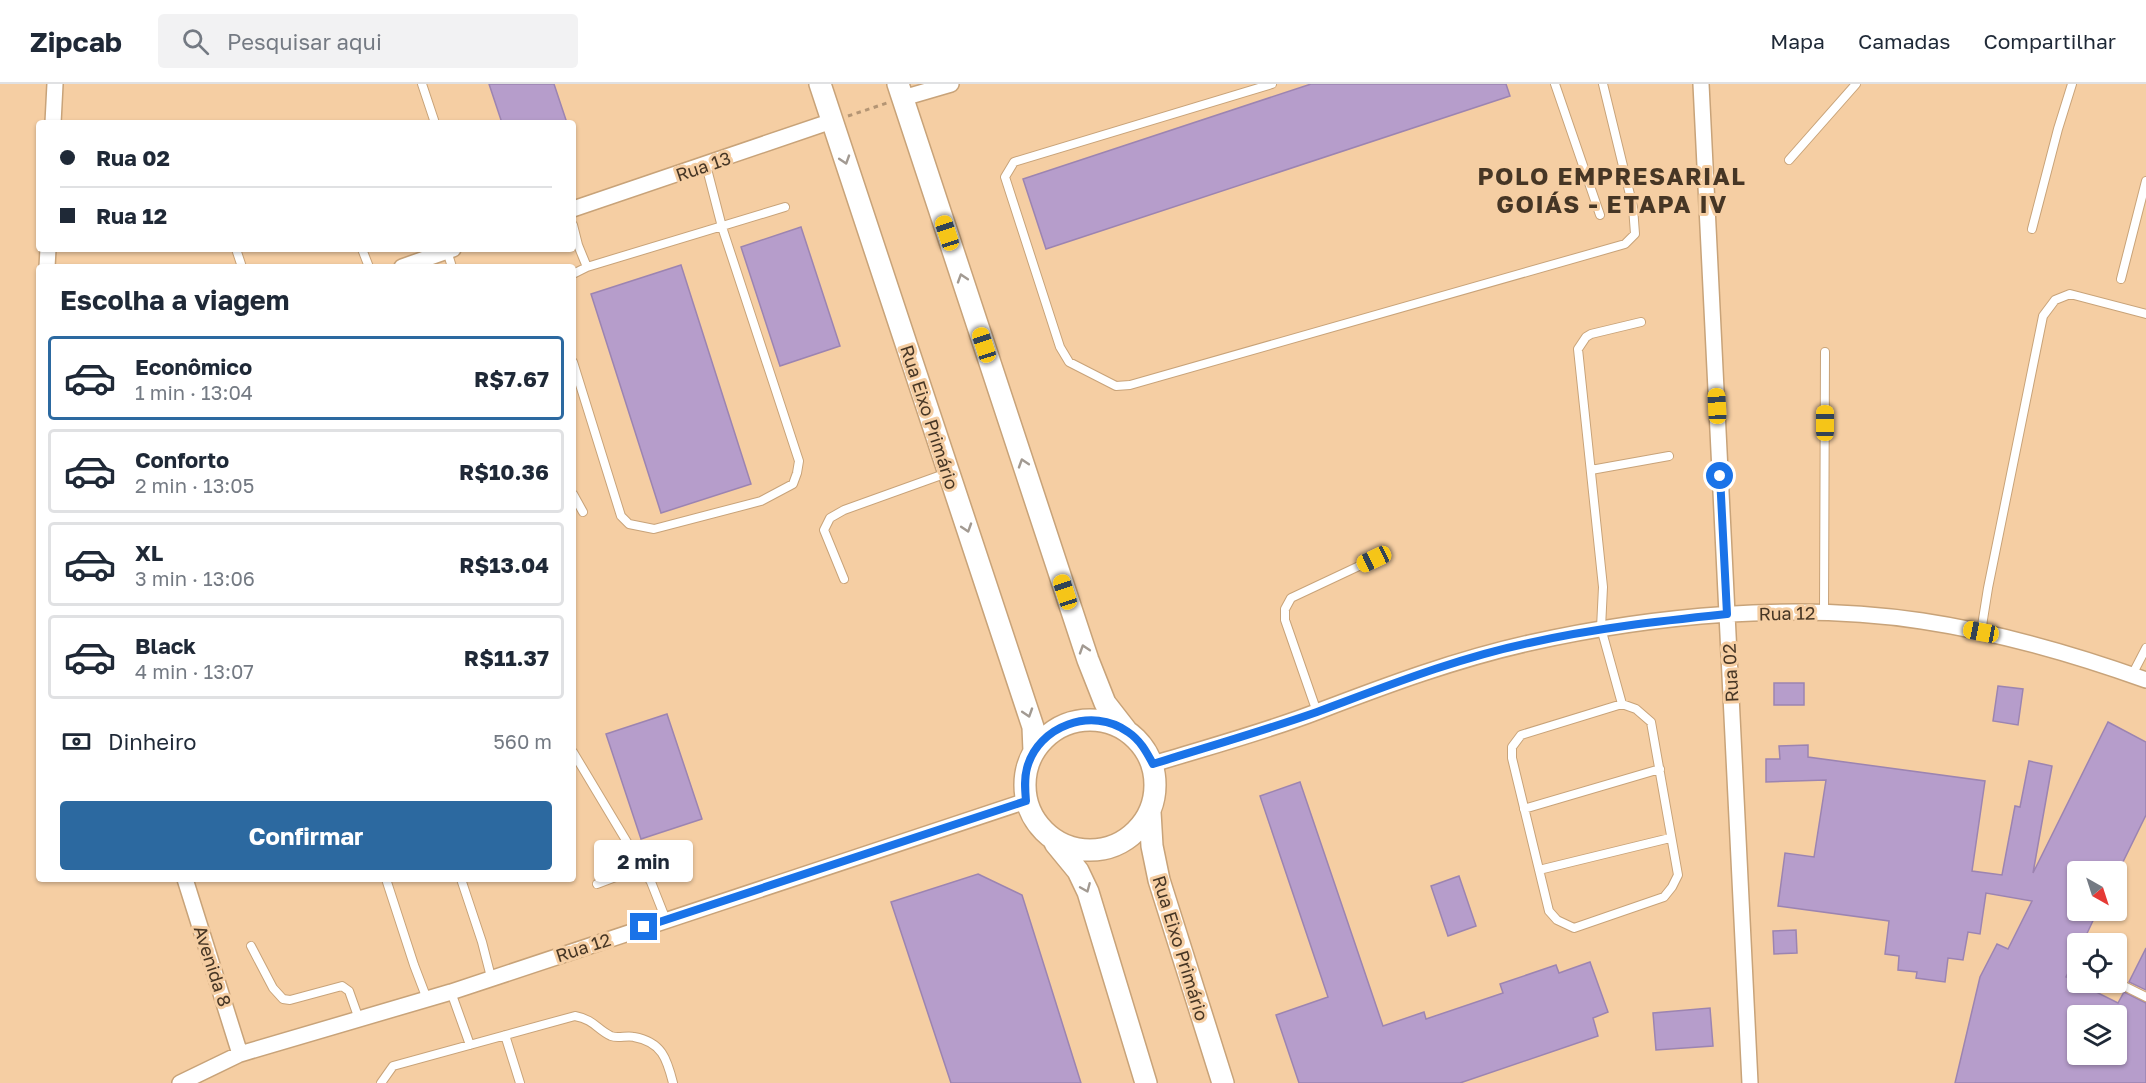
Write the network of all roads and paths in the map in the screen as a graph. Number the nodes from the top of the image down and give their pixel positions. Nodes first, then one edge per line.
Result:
1 (55, 84) edge
2 (422, 84) edge
3 (820, 84) edge
4 (951, 84) edge
5 (1272, 84) edge
6 (1555, 84) edge
7 (1603, 84) edge
8 (1701, 84) edge
9 (1856, 84) edge
10 (2072, 84) edge
11 (901, 91) edge
12 (53, 120) edge
13 (434, 120) edge
14 (832, 121) junction
15 (1789, 160) dead end
16 (706, 165) junction
17 (2146, 181) edge
18 (785, 207) dead end
19 (576, 208) edge
20 (1600, 215) dead end
21 (722, 227) junction
22 (2032, 229) dead end
23 (576, 237) edge
24 (444, 252) edge
25 (410, 264) edge
26 (587, 267) junction
27 (576, 272) edge
28 (2121, 279) dead end
29 (2146, 314) edge
30 (1641, 322) dead end
31 (1825, 352) dead end
32 (576, 372) edge
33 (1669, 456) dead end
34 (1591, 470) junction
35 (949, 472) junction
36 (576, 499) edge
37 (583, 512) dead end
38 (1374, 559) dead end
39 (844, 579) dead end
40 (1824, 612) junction
41 (1727, 614) junction
42 (1601, 628) junction
43 (1981, 632) junction
44 (2146, 648) edge
45 (2139, 677) edge
46 (1622, 704) junction
47 (1317, 712) junction
48 (1126, 730) junction
49 (1034, 751) junction
50 (576, 757) edge
51 (1153, 764) junction
52 (1660, 769) junction
53 (1026, 801) junction
54 (1524, 809) junction
55 (1150, 812) junction
56 (1670, 838) junction
57 (1053, 840) junction
58 (642, 867) junction
59 (1539, 870) junction
60 (186, 882) edge
61 (387, 882) edge
62 (462, 882) edge
63 (597, 884) dead end
64 (666, 920) junction
65 (251, 946) dead end
66 (491, 977) junction
67 (2127, 988) edge
68 (451, 992) junction
69 (2146, 997) edge
70 (427, 999) junction
71 (359, 1020) junction
72 (505, 1035) junction
73 (470, 1045) junction
74 (240, 1054) junction
75 (180, 1083) edge
76 (381, 1083) edge
77 (520, 1083) edge
78 (674, 1083) edge
79 (1146, 1083) edge
80 (1223, 1083) edge
81 (1750, 1083) edge

1 - 12 street
2 - 13 lane
3 - 14 street, Rua Eixo Primário
4 - 11 street
5 - 7 lane
6 - 20 lane
8 - 41 street, Rua 02
9 - 15 lane
10 - 22 lane
11 - 14 path
48 -> 11 street
14 - 16 street, Rua 13
14 -> 35 street, Rua Eixo Primário
16 - 19 street, Rua 13
16 - 21 lane
17 - 28 lane
18 - 21 lane
21 - 26 lane
21 - 32 lane
23 - 26 lane
24 - 25 street
26 - 27 lane
29 - 43 lane
30 - 34 lane
31 - 40 lane
33 - 34 lane
34 - 42 lane
35 - 39 lane
35 -> 49 street, Rua Eixo Primário
36 - 37 lane
38 - 47 lane
40 - 41 street, Rua 12
40 - 43 street, Rua 12
41 - 42 street, Rua 12
41 - 81 street, Rua 02
42 - 46 lane
42 - 47 street, Rua 12
43 - 45 street, Rua 12
44 - 45 lane
46 - 52 lane
46 - 54 lane
47 - 51 street, Rua 12
48 - 49 street
48 - 51 street
49 - 53 street
50 - 58 lane
51 - 55 street
52 - 54 lane
52 - 56 lane
53 - 57 street
53 - 64 street, Rua 12
54 - 59 lane
55 - 57 street
55 - 80 street, Rua Eixo Primário
56 - 59 lane
56 - 59 lane
57 -> 79 street
58 - 63 lane
58 - 64 lane
60 - 74 street, Avenida 8
61 - 70 lane
62 - 66 lane
64 - 66 street, Rua 12
65 - 71 lane
66 - 68 street, Rua 12
67 - 69 lane
68 - 70 street, Rua 12
68 - 73 lane
70 - 71 street, Rua 12
71 - 74 street, Rua 12
72 - 73 lane
72 - 77 lane
72 - 78 lane
73 - 76 lane
74 - 75 street, Rua 12

